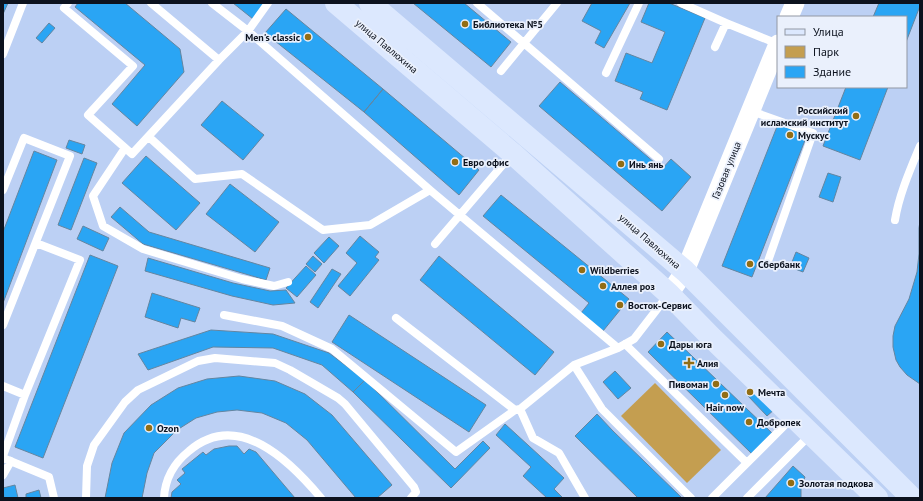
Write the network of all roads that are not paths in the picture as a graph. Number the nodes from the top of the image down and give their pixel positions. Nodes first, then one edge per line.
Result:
1 (24, 3) edge
2 (68, 3) edge
3 (151, 3) edge
4 (212, 3) edge
5 (268, 3) edge
6 (336, 3) edge
7 (478, 3) edge
8 (557, 3) edge
9 (639, 3) edge
10 (681, 3) edge
11 (795, 3) edge
12 (379, 6) edge
13 (789, 16) edge
14 (726, 23) junction
15 (248, 31) junction
16 (524, 43) junction
17 (777, 44) edge
18 (777, 46) edge
19 (715, 47) dead end
20 (3, 54) edge
21 (219, 60) junction
22 (501, 71) dead end
23 (606, 73) dead end
24 (751, 111) junction
25 (149, 137) junction
26 (920, 146) edge
27 (125, 148) junction
28 (512, 153) junction
29 (659, 159) dead end
30 (3, 190) edge
31 (430, 190) junction
32 (461, 215) junction
33 (895, 220) dead end
34 (36, 243) junction
35 (435, 244) dead end
36 (767, 264) dead end
37 (684, 271) junction
38 (288, 282) dead end
39 (669, 294) junction
40 (224, 315) dead end
41 (396, 318) dead end
42 (3, 325) edge
43 (622, 346) junction
44 (574, 365) junction
45 (3, 386) edge
46 (25, 395) junction
47 (517, 409) junction
48 (793, 416) junction
49 (811, 433) junction
50 (6, 459) edge
51 (747, 463) junction
52 (3, 475) edge
53 (54, 498) edge
54 (86, 498) edge
55 (164, 498) edge
56 (321, 498) edge
57 (411, 498) edge
58 (585, 498) edge
59 (691, 498) edge
60 (712, 498) edge
61 (747, 498) edge
62 (877, 498) edge
63 (912, 498) edge

1 - 20 lane
2 - 27 lane
3 - 21 lane
4 - 15 lane
5 - 15 lane
6 - 28 main road, улица Павлюхина
7 - 16 lane
8 - 16 lane
9 - 23 lane
10 - 14 lane
11 - 13 street
12 - 37 main road, улица Павлюхина
14 - 17 lane
14 - 19 lane
15 - 21 lane
15 - 31 lane
16 - 22 lane
16 - 29 lane
18 - 24 street, Газовая улица
21 - 25 lane
24 - 36 lane
24 - 37 street, Газовая улица
25 - 27 lane
25 - 31 lane
26 - 33 lane
27 - 38 lane
28 - 32 lane
28 - 39 main road, улица Павлюхина
30 - 34 lane
31 - 32 lane
32 - 35 lane
32 - 43 lane
34 - 42 lane
34 - 46 lane
37 - 39 street, Газовая улица
37 - 63 main road, улица Павлюхина
39 - 43 lane
39 - 48 main road, улица Павлюхина
40 - 47 lane
41 - 47 lane
43 - 44 lane
43 - 51 lane
44 - 47 lane
44 - 59 lane
45 - 46 lane
46 - 50 lane
47 - 58 lane
48 - 49 main road, улица Павлюхина
48 - 51 lane
49 - 61 lane
49 - 62 main road, улица Павлюхина
50 - 52 lane
50 - 53 lane
51 - 60 lane
54 - 57 lane
55 - 56 lane

